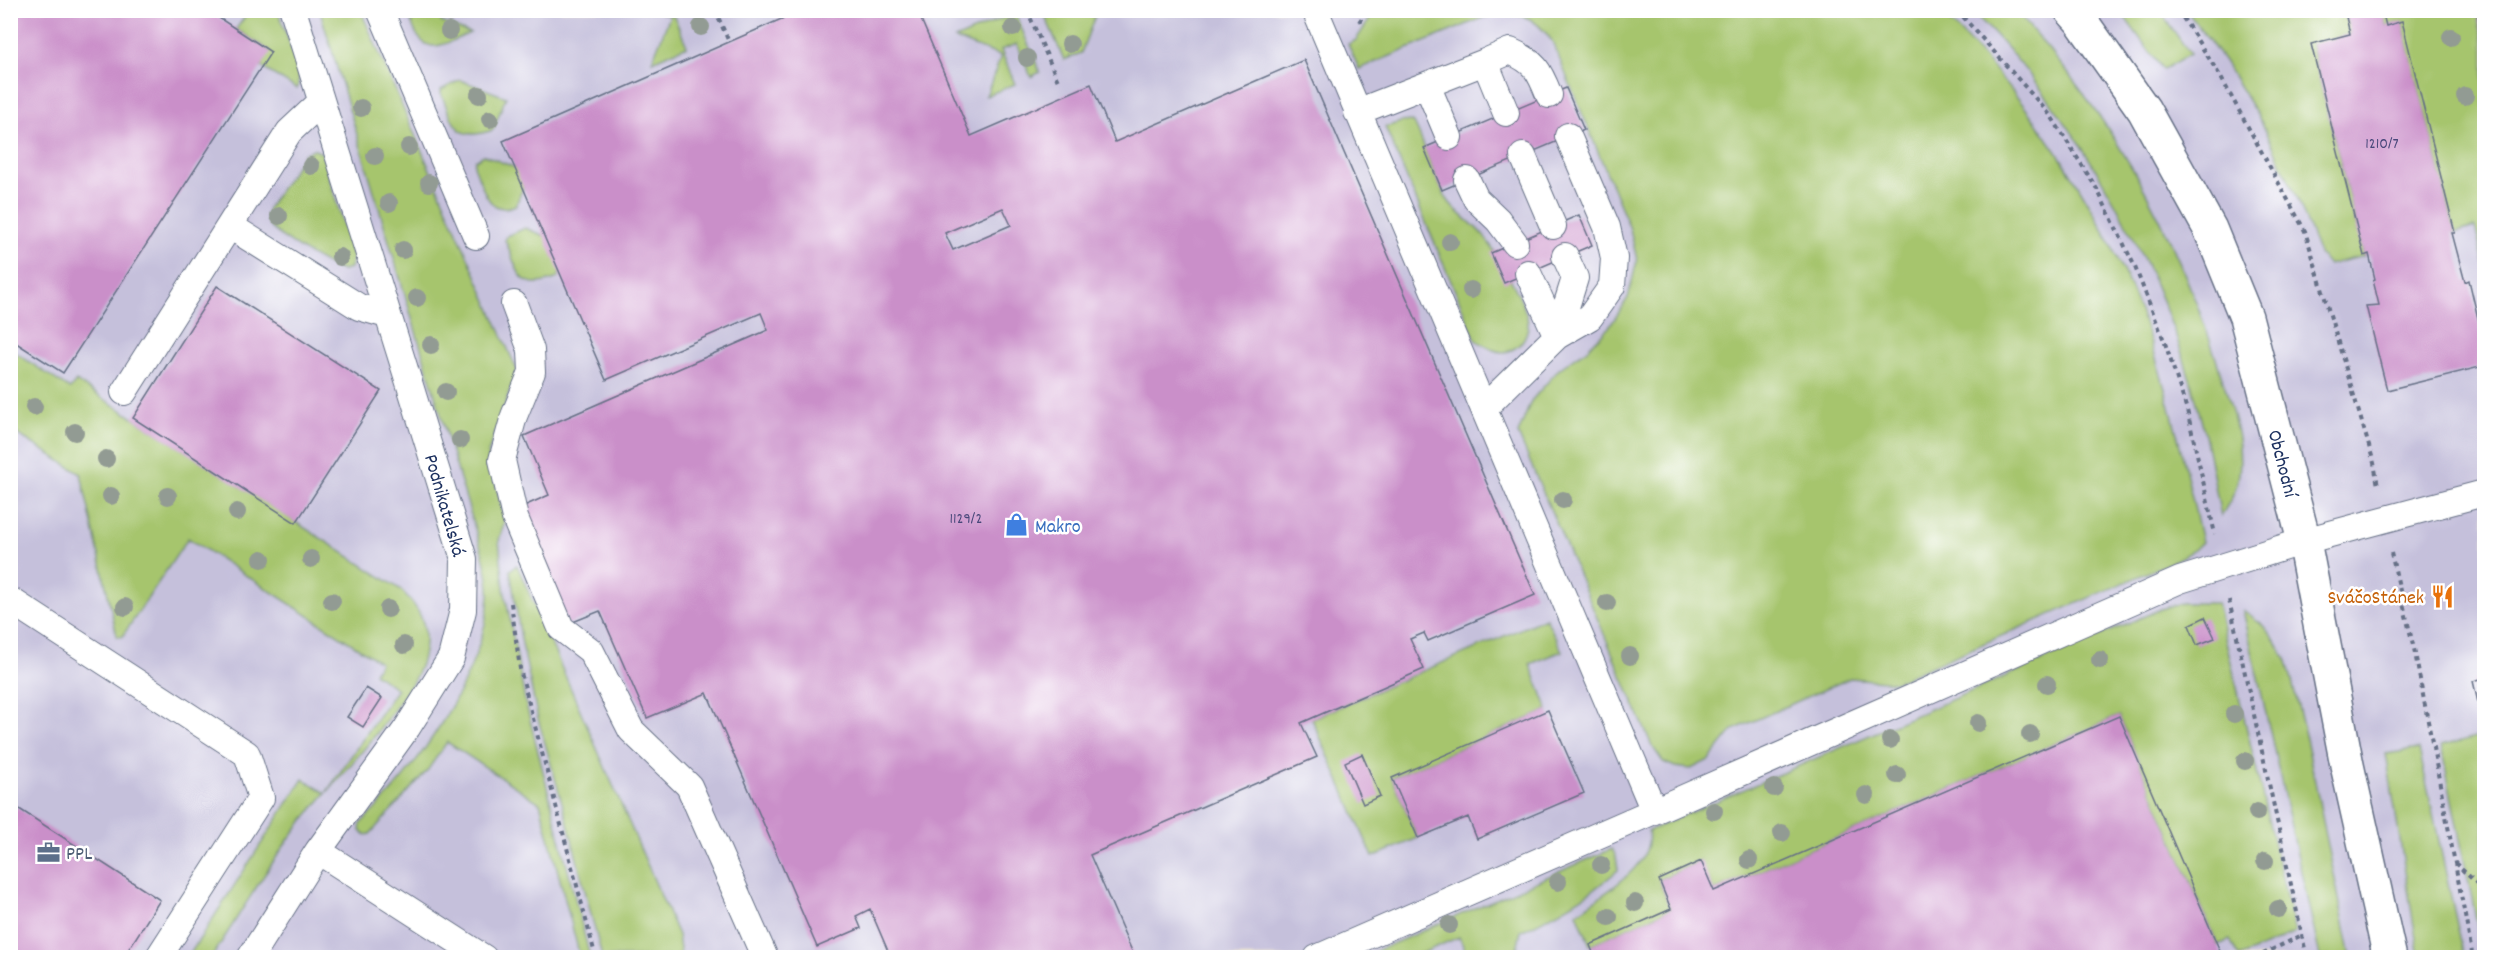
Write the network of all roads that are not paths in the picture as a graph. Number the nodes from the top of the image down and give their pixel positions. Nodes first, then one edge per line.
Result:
1 (293, 10) edge
2 (380, 10) edge
3 (1315, 10) edge
4 (2071, 10) edge
5 (1485, 62) junction
6 (1427, 85) junction
7 (1549, 95) dead end
8 (321, 102) junction
9 (1357, 112) junction
10 (1506, 113) dead end
11 (1568, 136) dead end
12 (1449, 137) dead end
13 (1523, 156) dead end
14 (1467, 180) dead end
15 (230, 226) junction
16 (1553, 226) dead end
17 (476, 236) dead end
18 (1515, 243) dead end
19 (1565, 256) dead end
20 (1528, 273) dead end
21 (514, 304) dead end
22 (387, 315) junction
23 (1557, 336) junction
24 (124, 392) dead end
25 (1484, 408) junction
26 (2484, 493) edge
27 (2304, 541) junction
28 (10, 600) edge
29 (1654, 811) junction
30 (318, 851) junction
31 (158, 957) edge
32 (250, 957) edge
33 (484, 957) edge
34 (765, 957) edge
35 (1317, 957) edge
36 (2390, 957) edge

1 - 8 lane, Podnikatelská
2 - 17 lane
3 - 9 lane
4 - 27 street, Obchodní
5 - 6 lane
5 - 7 lane
5 - 10 lane
6 - 9 lane
6 - 12 lane
8 - 15 lane
8 - 22 lane, Podnikatelská
9 - 25 lane
11 - 23 lane
13 - 16 lane
14 - 18 lane
15 - 22 lane
15 - 24 lane
19 - 23 lane
20 - 23 lane
21 - 34 lane
22 - 30 lane, Podnikatelská
23 - 25 lane
25 - 29 lane
26 - 27 lane
27 - 29 lane
27 - 36 street, Obchodní
28 - 31 lane
29 - 35 lane
30 - 32 lane, Podnikatelská
30 - 33 lane

